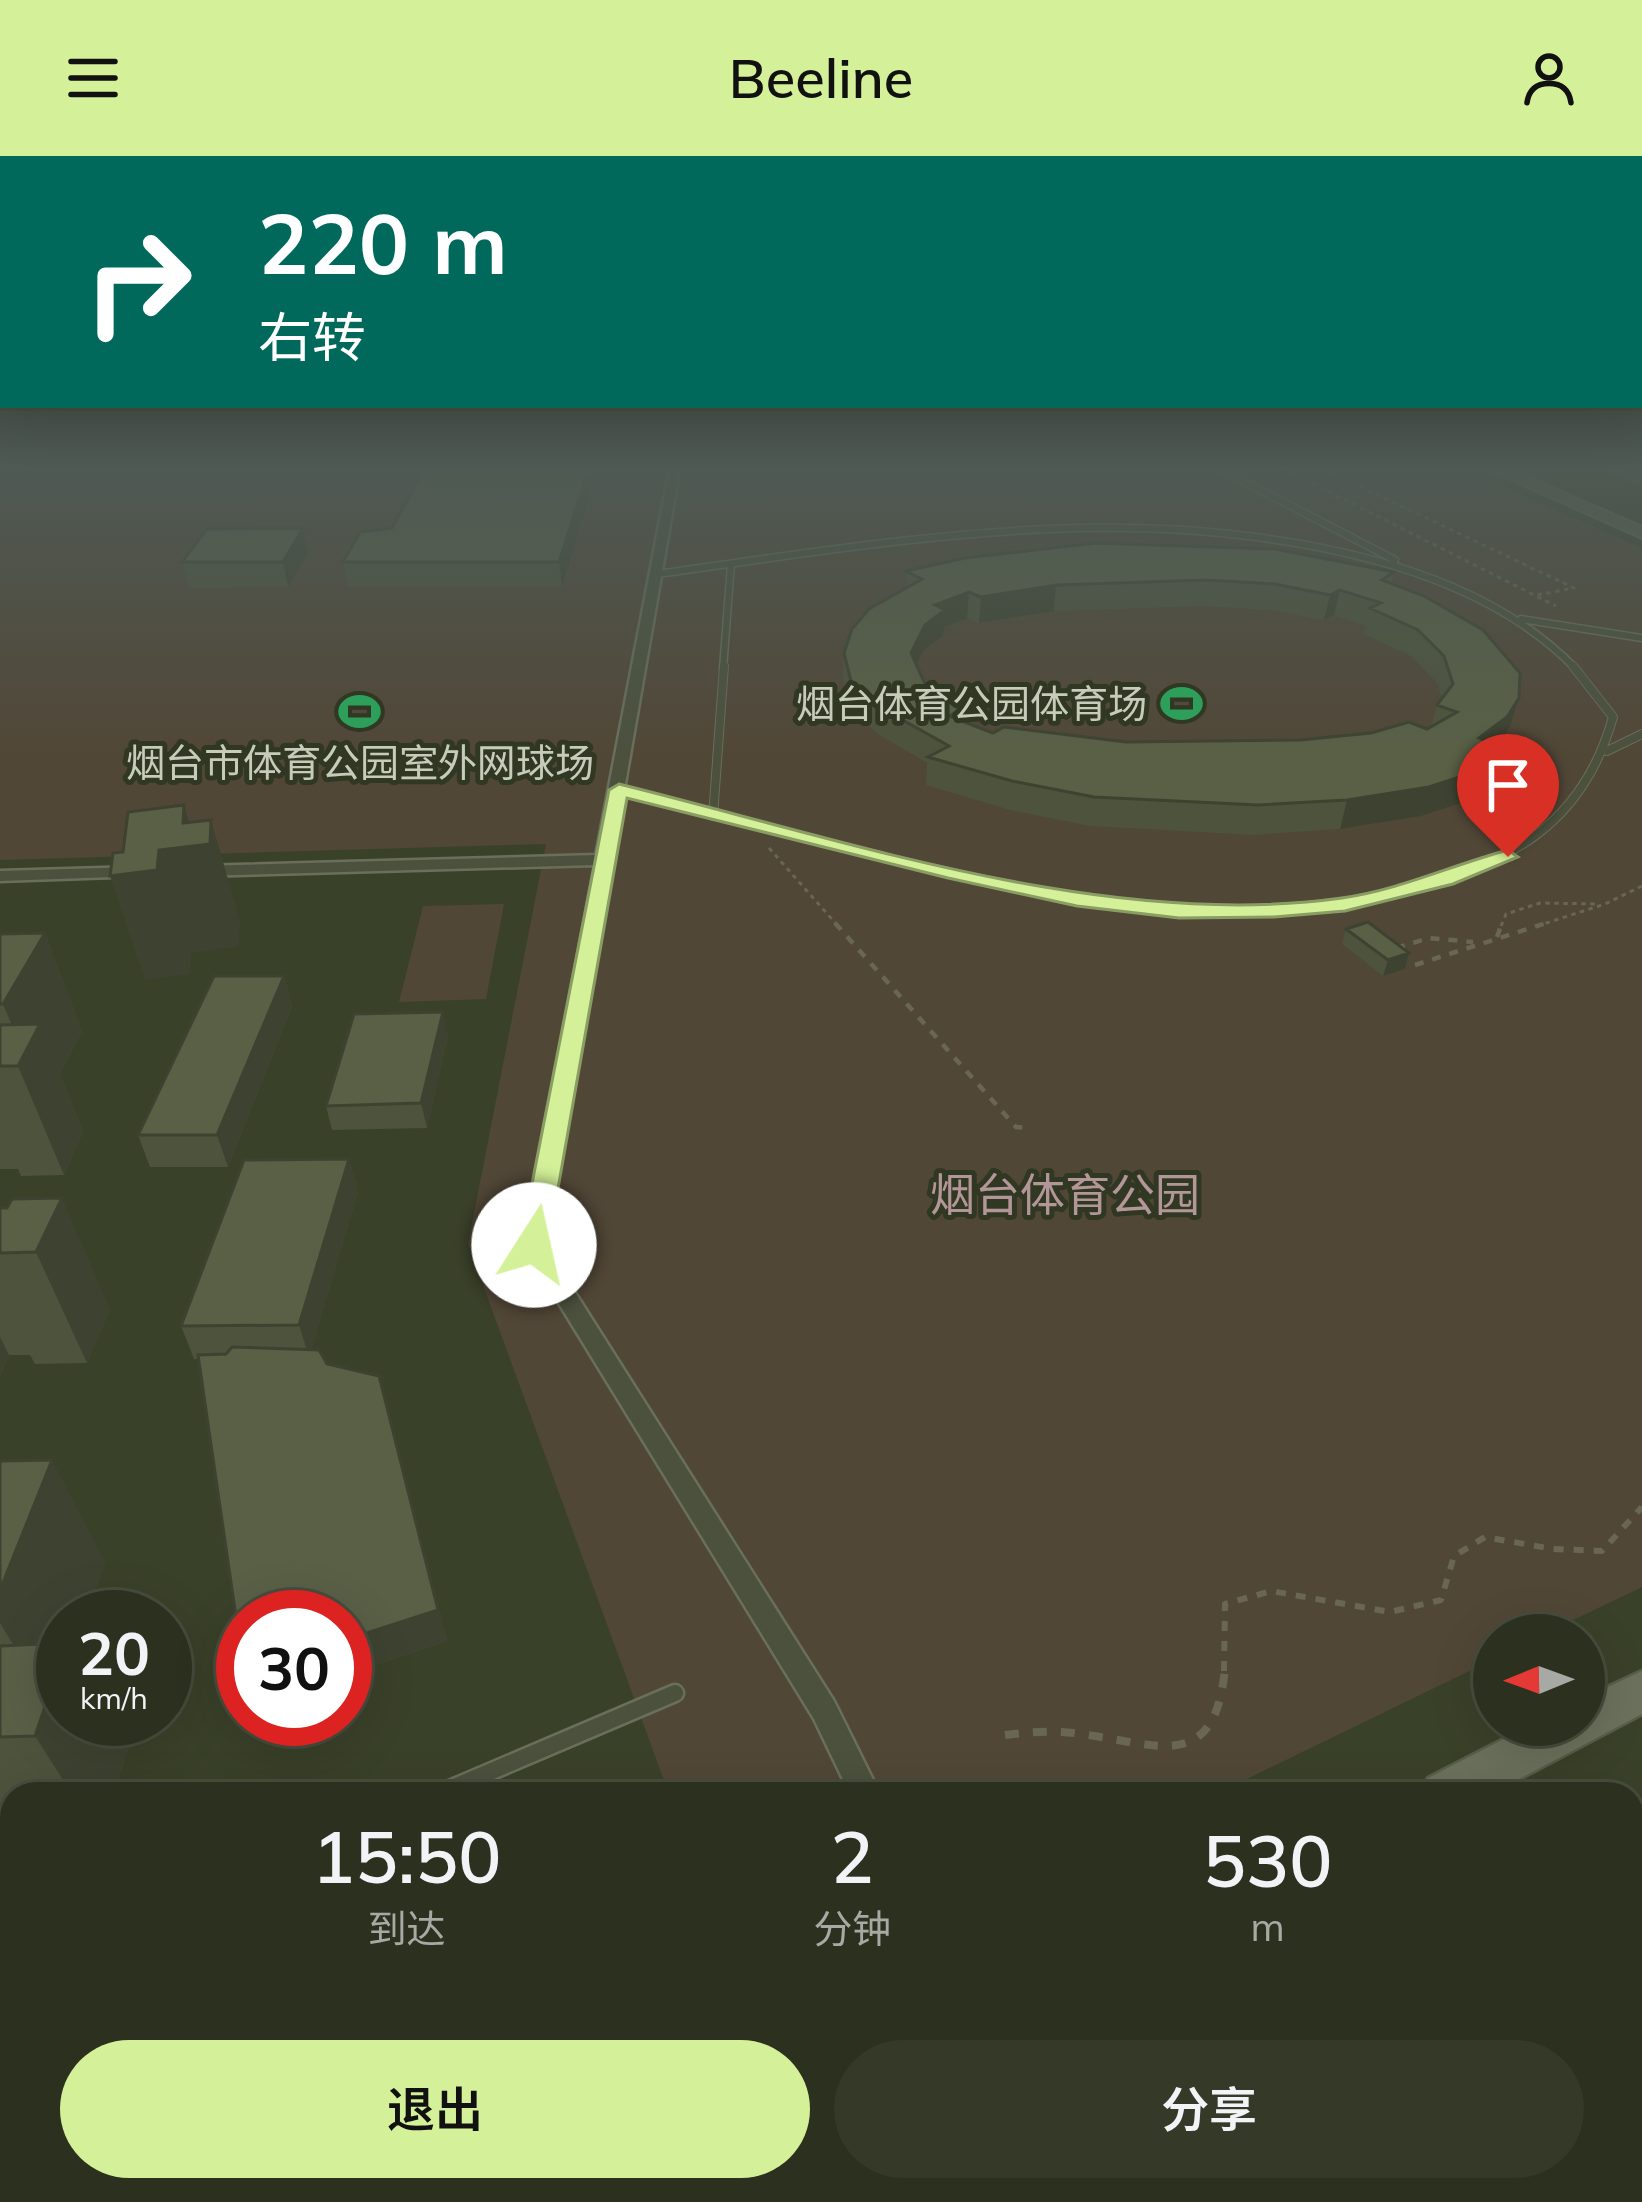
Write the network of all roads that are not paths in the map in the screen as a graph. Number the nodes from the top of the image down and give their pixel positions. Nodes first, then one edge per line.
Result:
1 (659, 562) edge
2 (742, 562) edge
3 (1378, 562) edge
4 (1399, 562) edge
5 (731, 564) junction
6 (657, 574) junction
7 (1425, 576) junction
8 (1517, 619) junction
9 (1642, 638) edge
10 (1642, 734) edge
11 (1606, 751) junction
12 (619, 790) junction
13 (712, 816) junction
14 (605, 860) junction
15 (186, 871) edge
16 (163, 872) edge
17 (0, 876) edge
18 (1642, 1691) edge
19 (675, 1693) dead end
20 (1605, 1710) edge
21 (1536, 1746) edge
22 (466, 1782) edge
23 (859, 1782) edge
24 (1468, 1782) edge

1 - 6 street
2 - 5 lane
3 - 7 lane
4 - 7 lane
5 - 6 lane
5 - 13 lane
6 - 12 street
7 - 8 lane
8 - 9 lane
8 - 11 lane
10 - 11 lane
11 - 13 lane
12 - 13 lane
12 - 14 street
14 - 15 street
14 - 23 street
16 - 17 street
18 - 20 main road
19 - 22 lane
21 - 24 main road

